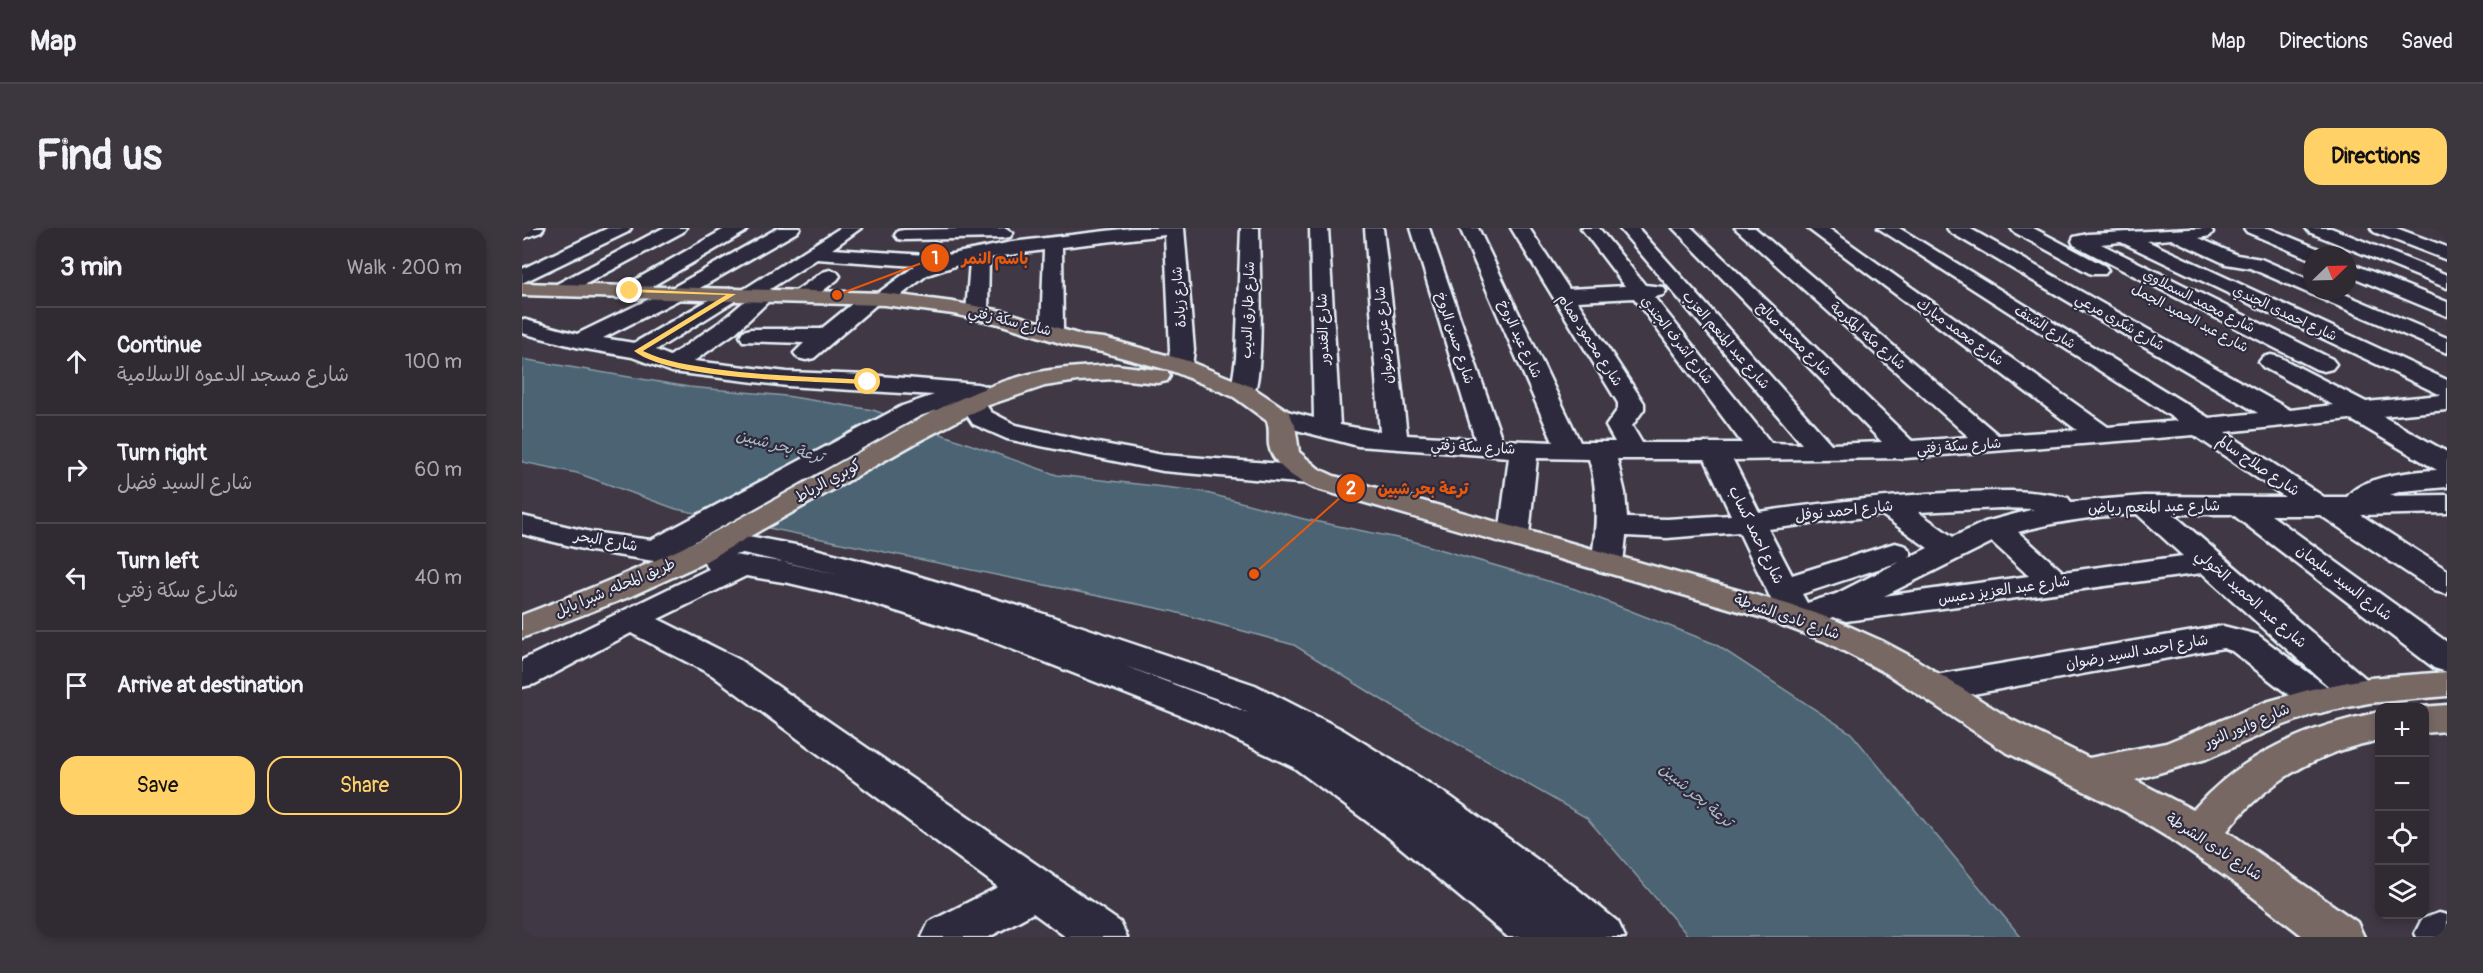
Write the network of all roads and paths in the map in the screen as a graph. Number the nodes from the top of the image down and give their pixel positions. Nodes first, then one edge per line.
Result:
1 (622, 228) edge
2 (677, 228) edge
3 (739, 228) edge
4 (791, 228) edge
5 (852, 228) edge
6 (1175, 228) edge
7 (1250, 228) edge
8 (1319, 228) edge
9 (1374, 228) edge
10 (1420, 228) edge
11 (1469, 228) edge
12 (1520, 228) edge
13 (1590, 228) edge
14 (1628, 228) edge
15 (1682, 228) edge
16 (1744, 228) edge
17 (1816, 228) edge
18 (1887, 228) edge
19 (1956, 228) edge
20 (2020, 228) edge
21 (2253, 228) edge
22 (2315, 228) edge
23 (2380, 228) edge
24 (1152, 229) edge
25 (1030, 230) edge
26 (2199, 230) edge
27 (908, 231) edge
28 (967, 231) edge
29 (1084, 234) edge
30 (2124, 234) edge
31 (1053, 243) junction
32 (531, 244) edge
33 (1012, 248) junction
34 (2303, 249) edge
35 (574, 252) junction
36 (813, 253) junction
37 (980, 253) junction
38 (2447, 254) edge
39 (875, 257) junction
40 (941, 262) junction
41 (2244, 268) junction
42 (2357, 272) edge
43 (856, 274) dead end
44 (830, 276) dead end
45 (522, 277) edge
46 (2447, 282) edge
47 (2303, 284) edge
48 (522, 289) edge
49 (1681, 289) junction
50 (560, 290) junction
51 (630, 291) junction
52 (679, 292) junction
53 (1639, 292) junction
54 (2303, 293) edge
55 (749, 294) junction
56 (2281, 295) dead end
57 (801, 296) junction
58 (1562, 296) junction
59 (877, 298) junction
60 (2341, 300) edge
61 (2134, 307) dead end
62 (2100, 310) junction
63 (2447, 310) edge
64 (977, 313) junction
65 (522, 326) edge
66 (1052, 331) junction
67 (2218, 334) dead end
68 (751, 336) dead end
69 (825, 336) junction
70 (580, 342) junction
71 (2289, 346) junction
72 (2447, 346) edge
73 (1089, 348) junction
74 (638, 351) junction
75 (806, 353) dead end
76 (2324, 364) dead end
77 (672, 365) junction
78 (1171, 371) junction
79 (2447, 389) edge
80 (1243, 392) junction
81 (2447, 402) edge
82 (948, 408) junction
83 (2356, 409) junction
84 (1279, 417) junction
85 (2284, 417) junction
86 (2201, 426) junction
87 (1327, 431) junction
88 (2103, 436) junction
89 (1394, 442) junction
90 (1992, 444) junction
91 (1491, 448) junction
92 (1524, 450) junction
93 (1905, 450) junction
94 (1571, 451) junction
95 (1601, 452) junction
96 (1634, 452) junction
97 (1715, 452) junction
98 (1763, 452) junction
99 (1824, 452) junction
100 (2447, 464) edge
101 (1309, 475) junction
102 (2447, 478) edge
103 (2144, 505) junction
104 (1889, 506) junction
105 (2240, 506) junction
106 (2333, 506) junction
107 (2440, 509) edge
108 (2074, 510) junction
109 (1750, 523) junction
110 (522, 525) edge
111 (1612, 526) junction
112 (1996, 529) junction
113 (1514, 535) junction
114 (713, 547) junction
115 (1950, 549) junction
116 (1894, 554) dead end
117 (2210, 562) junction
118 (1607, 563) junction
119 (2056, 583) junction
120 (2447, 584) edge
121 (1790, 604) junction
122 (632, 619) junction
123 (522, 627) edge
124 (2447, 660) edge
125 (522, 675) edge
126 (2447, 684) edge
127 (1935, 688) junction
128 (2358, 692) junction
129 (2320, 700) junction
130 (2447, 718) edge
131 (2429, 720) edge
132 (2375, 727) edge
133 (2085, 774) junction
134 (2198, 835) junction
135 (1035, 888) junction
136 (946, 937) edge
137 (1103, 937) edge
138 (1542, 937) edge
139 (1601, 937) edge
140 (2340, 937) edge

1 - 35 street
2 - 50 street
3 - 51 street
4 - 52 street
5 - 36 street
6 - 24 street
6 - 78 street, شارع زيادة
7 - 80 street, شارع طارق الديب
8 - 87 street, شارع الغندور
9 - 89 street, شارع عزب رضوان
10 - 91 street, شارع حسن الروخ
11 - 94 street, شارع عيد الروخ
12 - 58 street, شارع محمود همام
13 - 53 street, شارع اشرف الجندي
14 - 49 street, شارع عبد المنعم العزب
15 - 93 street, شارع محمد صالح
16 - 90 street, شارع مكه المكرمة
17 - 88 street, شارع محمد مبارك
18 - 86 street, شارع الشنف
19 - 62 street, شارع شكرى مرعي
20 - 67 street, شارع عبد الحميد الجمل
21 - 34 street
22 - 46 street
23 - 38 street
24 - 29 street
25 - 28 street
25 - 33 street
26 - 30 street
26 - 41 street
27 - 28 street
27 - 39 street
29 - 31 street
30 - 41 street
30 - 71 street, شارع محمد السملاوي
30 - 79 street, شارع احمدى الجندي
31 - 33 street
31 - 66 street
32 - 35 street
33 - 37 street
35 - 45 street
36 - 39 street
36 - 55 street
37 - 40 street
37 - 64 street
39 - 40 street
39 - 43 street
40 - 59 street
41 - 47 street
42 - 63 street
44 - 57 street
48 - 50 main road, شارع سكة زفتي
49 - 53 street
49 - 99 street, شارع عبد المنعم العزب
50 - 51 main road, شارع سكة زفتي
51 - 52 main road, شارع سكة زفتي
52 - 55 main road, شارع سكة زفتي
52 - 70 street
53 - 58 street
53 - 98 street, شارع اشرف الجندي
54 - 56 street
55 - 57 main road, شارع سكة زفتي
55 - 74 street
55 - 77 street
57 - 59 main road, شارع سكة زفتي
58 - 96 street, شارع محمود همام
59 - 64 main road, شارع سكة زفتي
59 - 69 street
60 - 72 street
61 - 62 street
62 - 85 street, شارع شكرى مرعي
64 - 66 main road, شارع سكة زفتي
65 - 70 street
66 - 73 main road, شارع سكة زفتي
68 - 69 street
69 - 75 street
70 - 74 street
71 - 76 street, شارع محمد السملاوي
71 - 83 street, شارع عبد الحميد الجمل
73 - 78 main road, شارع سكة زفتي
73 - 78 main road, شارع سكة زفتي
73 - 82 main road
74 - 77 street
77 - 82 street
78 - 80 main road, شارع سكة زفتي
78 - 82 main road
78 - 84 main road
80 - 84 main road, شارع سكة زفتي
81 - 83 street, شارع سكة زفتي
82 - 101 street
82 - 114 main road, كوبري الرباط
82 - 114 street
83 - 85 street, شارع سكة زفتي
83 - 100 street, شارع عبد الحميد الجمل
84 - 87 street, شارع سكة زفتي
84 - 101 main road, شارع نادى الشرطة
85 - 86 street, شارع سكة زفتي
86 - 88 street, شارع سكة زفتي
86 - 106 street, شارع صلاح سالم
87 - 89 street, شارع سكة زفتي
88 - 90 street, شارع سكة زفتي
89 - 91 street, شارع سكة زفتي
90 - 93 street, شارع سكة زفتي
91 - 92 street, شارع سكة زفتي
92 - 94 street, شارع سكة زفتي
92 - 113 street
93 - 99 street, شارع سكة زفتي
94 - 95 street, شارع سكة زفتي
95 - 96 street, شارع سكة زفتي
95 - 111 street
96 - 97 street, شارع سكة زفتي
97 - 98 street, شارع سكة زفتي
97 - 109 street, شارع احمد كساب
98 - 99 street, شارع سكة زفتي
101 - 113 main road, شارع نادى الشرطة
102 - 106 street
103 - 105 street, شارع عبد المنعم رياض
103 - 108 street, شارع عبد المنعم رياض
103 - 117 street, شارع عبد الحميد الخولي
104 - 108 street, شارع احمد نوفل
104 - 109 street, شارع احمد نوفل
104 - 115 street
105 - 106 street, شارع عبد المنعم رياض
105 - 124 street, شارع السيد سليمان
106 - 107 street, شارع عبد المنعم رياض
106 - 120 street, شارع صلاح سالم
108 - 112 street, شارع عبد المنعم رياض
109 - 111 street, شارع احمد نوفل
109 - 121 street, شارع احمد كساب
110 - 114 street, شارع البحر
111 - 118 street
112 - 115 street, شارع عبد المنعم رياض
112 - 119 street
113 - 118 main road, شارع نادى الشرطة
114 - 122 street
114 - 123 main road, طريق المحله, شبرا بابل
114 - 138 street, شارع البحر
114 - 139 street
115 - 121 street, شارع عبد المنعم رياض
116 - 121 street
117 - 119 street, شارع عبد العزيز دعبس
117 - 128 street, شارع عبد الحميد الخولي
118 - 121 main road, شارع نادى الشرطة
119 - 121 street, شارع عبد العزيز دعبس
121 - 127 main road, شارع نادى الشرطة
122 - 125 street
122 - 135 street
126 - 128 main road, شارع وابور النور
127 - 129 street, شارع احمد السيد رضوان
127 - 133 main road, شارع نادى الشرطة
128 - 129 main road, شارع وابور النور
129 - 133 main road, شارع وابور النور
130 - 131 main road
132 - 134 main road
133 - 134 main road, شارع نادى الشرطة
134 - 140 main road, شارع نادى الشرطة
135 - 136 street
135 - 137 street

